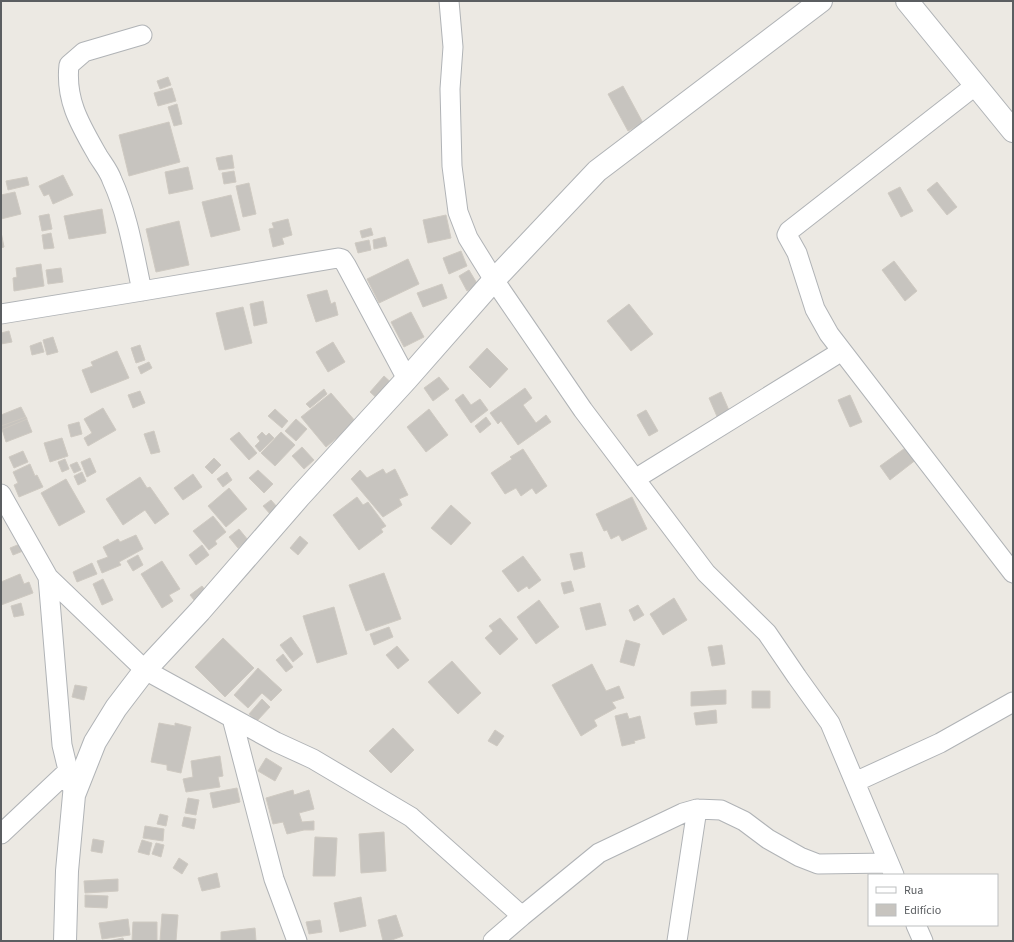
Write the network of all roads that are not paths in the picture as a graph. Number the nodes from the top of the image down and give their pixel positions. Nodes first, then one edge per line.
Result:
1 (449, 1) edge
2 (821, 1) edge
3 (907, 1) edge
4 (142, 35) dead end
5 (976, 86) junction
6 (1013, 131) edge
7 (494, 280) junction
8 (142, 291) junction
9 (1, 314) edge
10 (842, 351) junction
11 (407, 379) junction
12 (636, 479) junction
13 (1, 494) edge
14 (1013, 573) edge
15 (48, 577) junction
16 (145, 670) junction
17 (1013, 702) edge
18 (232, 718) junction
19 (68, 771) junction
20 (855, 782) junction
21 (74, 795) junction
22 (697, 809) junction
23 (1, 834) edge
24 (891, 869) edge
25 (522, 916) junction
26 (916, 926) edge
27 (65, 941) edge
28 (297, 941) edge
29 (493, 941) edge
30 (677, 941) edge
31 (923, 941) edge

1 - 7 street
2 - 7 street
3 - 5 street
4 - 8 street
5 - 6 street
5 - 10 street
7 - 11 street
7 - 12 street
8 - 9 street
8 - 11 street
10 - 12 street
10 - 14 street
11 - 16 street
12 - 20 street
13 - 15 street
15 - 16 street
15 - 19 street
16 - 18 street
16 - 21 street
17 - 20 street
18 - 25 street
18 - 28 street
19 - 21 street
19 - 23 street
20 - 24 street
21 - 27 street
22 - 24 street
22 - 25 street
22 - 30 street
25 - 29 street
26 - 31 street

